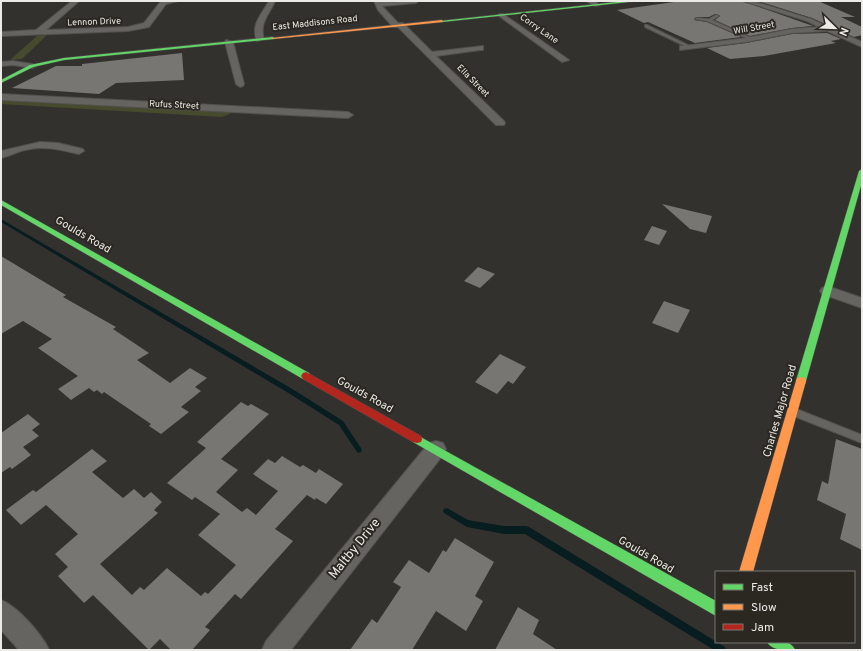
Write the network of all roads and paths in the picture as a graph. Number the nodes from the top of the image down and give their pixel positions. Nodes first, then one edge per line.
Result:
1 (76, 1) edge
2 (164, 1) edge
3 (175, 1) edge
4 (272, 1) edge
5 (416, 1) edge
6 (636, 1) edge
7 (746, 1) edge
8 (378, 3) edge
9 (593, 3) edge
10 (501, 14) junction
11 (717, 16) dead end
12 (697, 19) dead end
13 (708, 20) junction
14 (398, 25) junction
15 (646, 26) dead end
16 (830, 29) junction
17 (38, 32) junction
18 (1, 34) edge
19 (260, 39) junction
20 (752, 39) junction
21 (228, 42) junction
22 (862, 45) edge
23 (480, 48) dead end
24 (686, 48) joint
25 (431, 54) junction
26 (565, 60) dead end
27 (1, 64) edge
28 (32, 66) junction
29 (1, 82) edge
30 (240, 84) dead end
31 (1, 97) edge
32 (348, 115) dead end
33 (500, 123) dead end
34 (79, 151) dead end
35 (1, 155) edge
36 (862, 171) edge
37 (1, 202) edge
38 (827, 291) junction
39 (862, 302) edge
40 (792, 411) junction
41 (862, 439) edge
42 (436, 449) junction
43 (746, 571) edge
44 (715, 608) edge
45 (1, 612) edge
46 (776, 643) edge
47 (36, 650) edge
48 (275, 650) edge
49 (788, 650) edge

1 - 17 street
2 - 3 street, Lennon Drive
2 - 17 street, Lennon Drive
4 - 19 street
5 - 8 street
6 - 9 street, East Maddisons Road
7 - 16 street
8 - 14 street, Ella Street
9 - 10 street, East Maddisons Road
10 - 14 street, East Maddisons Road
10 - 26 street, Corry Lane
11 - 13 lane
12 - 13 lane
13 - 20 lane
14 - 19 street, East Maddisons Road
14 - 25 street, Ella Street
15 - 24 lane
16 - 20 street, Will Street
16 - 22 street
17 - 18 street, Lennon Drive
19 - 21 street, East Maddisons Road
20 - 24 street, Will Street
21 - 28 street, East Maddisons Road
21 - 30 street
23 - 25 street, Ella Street
25 - 33 street, Ella Street
27 - 28 street
28 - 29 street, East Maddisons Road
31 - 32 street, Rufus Street
34 - 35 street
36 - 38 street, Charles Major Road
37 - 42 street, Goulds Road
38 - 39 street
38 - 40 street, Charles Major Road
40 - 41 lane
40 - 43 street, Charles Major Road
42 - 44 street, Goulds Road
42 - 48 street, Maltby Drive
45 - 47 street
46 - 49 street

